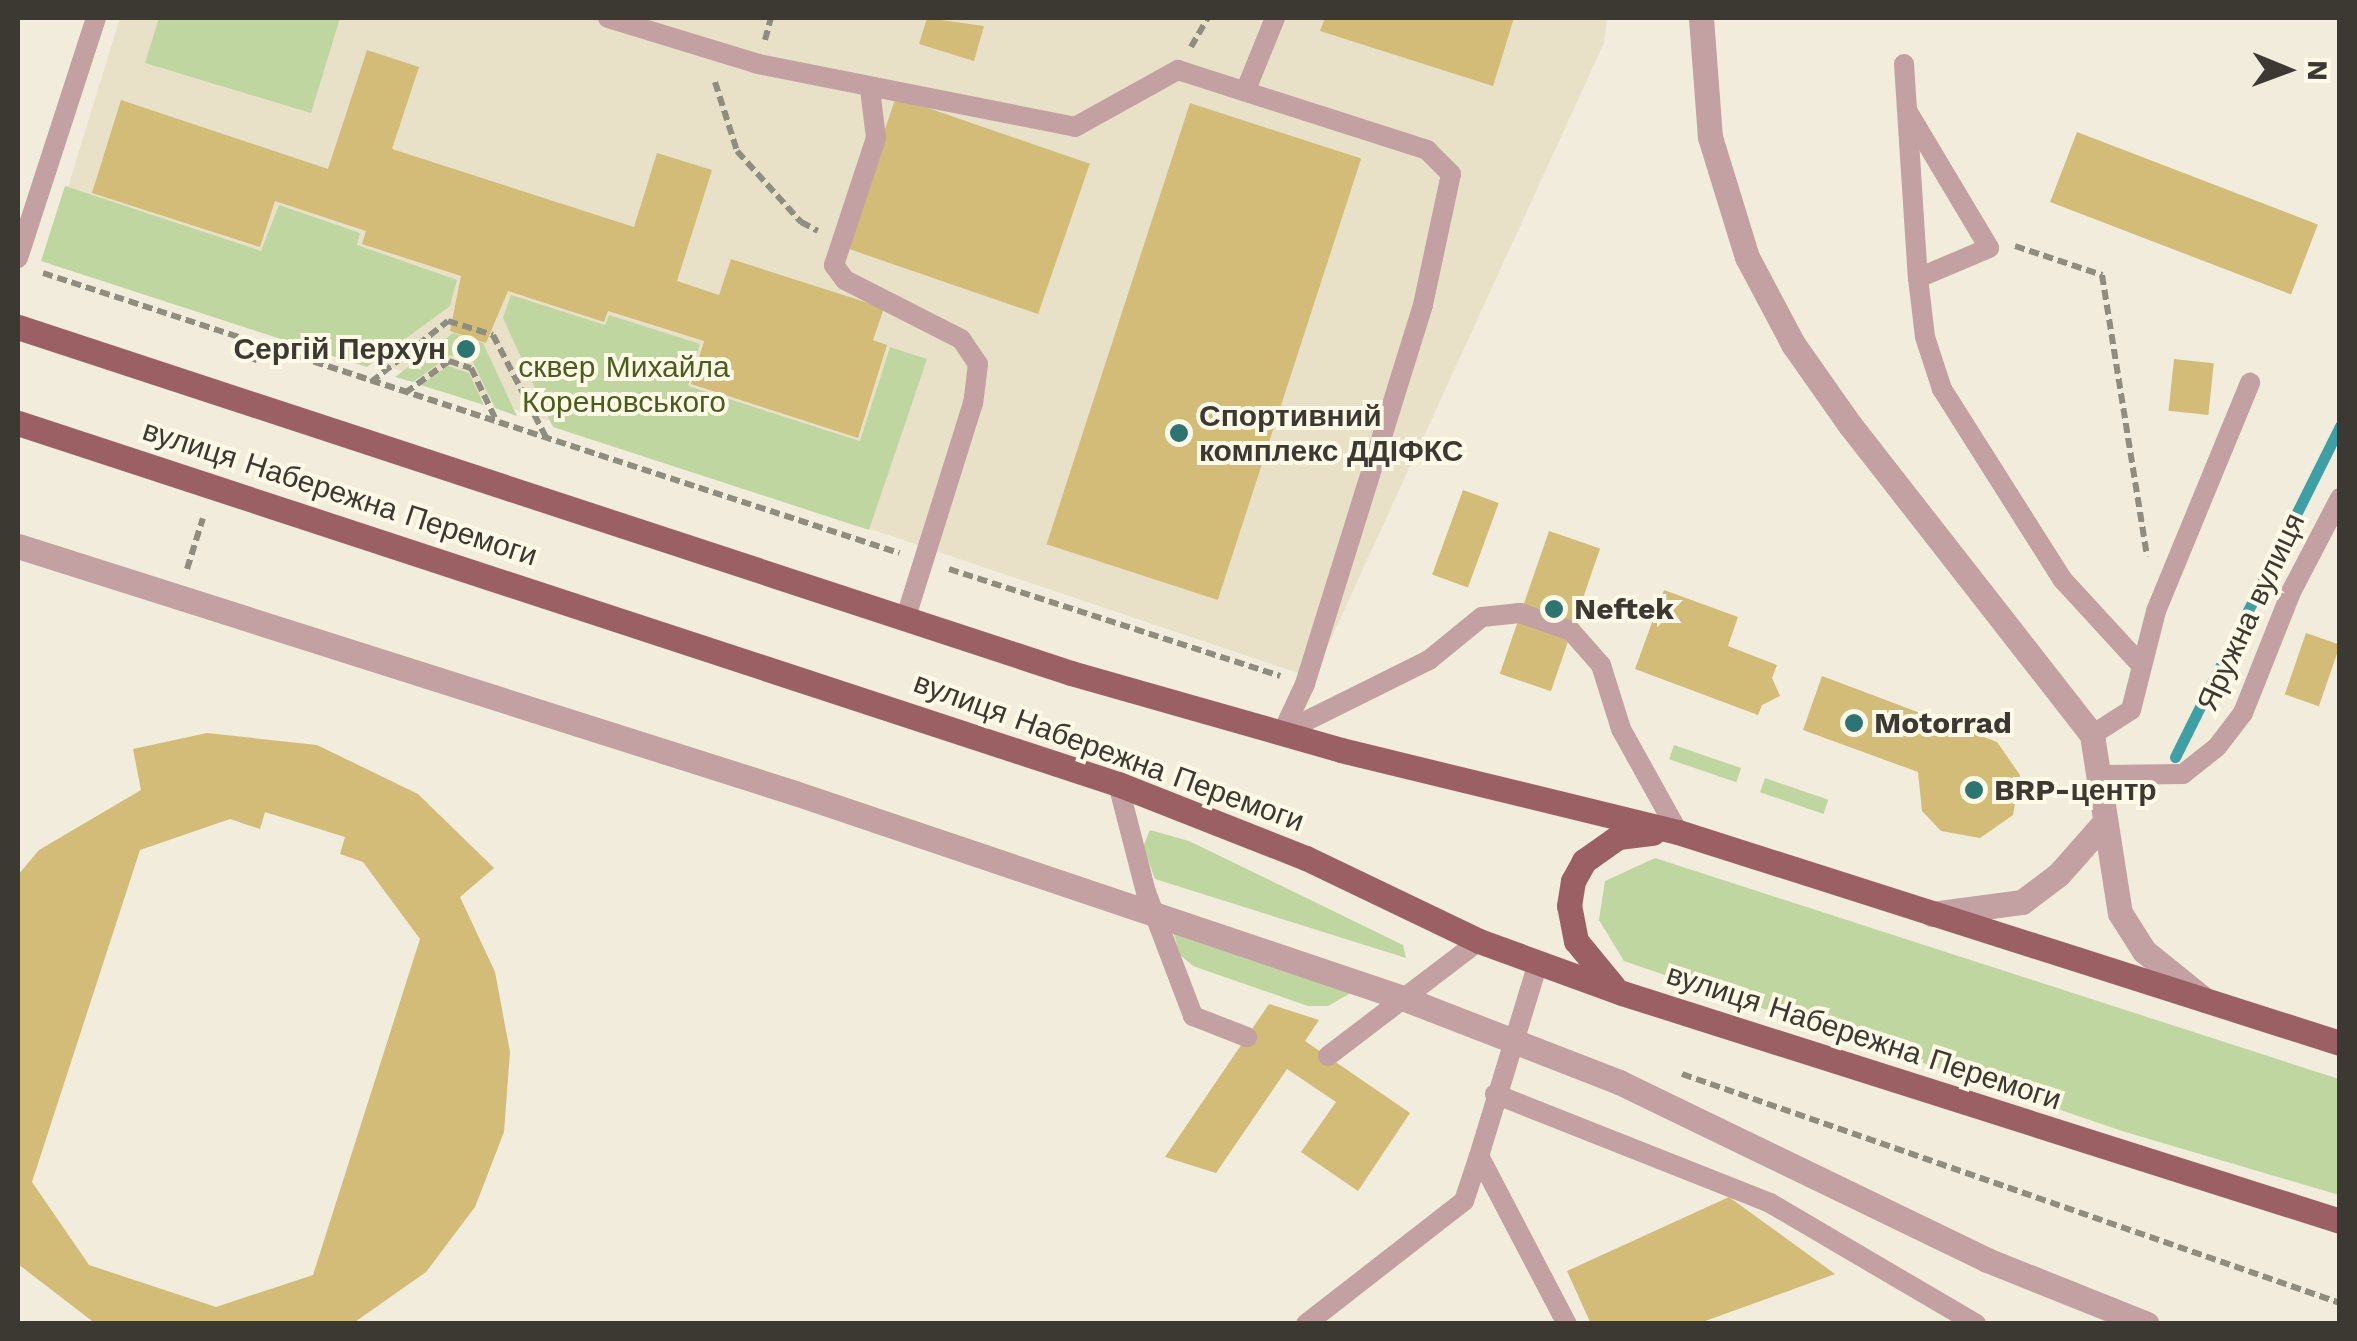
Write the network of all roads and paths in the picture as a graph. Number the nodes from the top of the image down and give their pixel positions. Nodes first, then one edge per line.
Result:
1 (96, 18) edge
2 (608, 18) edge
3 (1275, 18) edge
4 (1702, 18) edge
5 (704, 47) junction
6 (1904, 64) dead end
7 (1247, 87) junction
8 (870, 89) junction
9 (1907, 110) junction
10 (841, 244) junction
11 (1989, 248) junction
12 (19, 253) edge
13 (1918, 278) junction
14 (18, 327) edge
15 (259, 346) junction
16 (254, 362) dead end
17 (371, 382) junction
18 (2250, 382) dead end
19 (404, 393) junction
20 (18, 423) edge
21 (497, 423) junction
22 (547, 440) junction
23 (2340, 498) edge
24 (203, 518) dead end
25 (18, 546) edge
26 (924, 561) junction
27 (180, 596) junction
28 (2156, 611) junction
29 (906, 617) junction
30 (2142, 666) junction
31 (1305, 684) junction
32 (1282, 733) junction
33 (2092, 735) junction
34 (2102, 775) junction
35 (1118, 784) junction
36 (2104, 822) junction
37 (1678, 832) junction
38 (1929, 914) junction
39 (1156, 917) junction
40 (1479, 941) junction
41 (1538, 963) junction
42 (1622, 993) junction
43 (1400, 997) junction
44 (2208, 1002) junction
45 (1246, 1037) dead end
46 (1511, 1043) junction
47 (2340, 1043) edge
48 (1328, 1056) dead end
49 (1495, 1094) junction
50 (1479, 1156) junction
51 (2340, 1221) edge
52 (1306, 1324) edge
53 (1567, 1324) edge
54 (1976, 1324) edge
55 (2147, 1324) edge

1 - 12 lane
2 - 5 lane
3 - 7 lane
4 - 33 street
5 - 8 lane
5 - 10 path
6 - 9 lane
7 - 8 lane
7 - 31 lane
8 - 10 lane
9 - 11 lane
9 - 13 lane
10 - 26 lane
11 - 13 lane
11 - 28 path
12 - 15 path
13 - 30 lane
14 - 29 main road, вулиця Набережна Перемоги
15 - 16 path
15 - 17 path
17 - 19 path
17 - 22 path
18 - 28 lane
19 - 21 path
19 - 21 path
20 - 35 main road, вулиця Набережна Перемоги
21 - 22 path
22 - 26 path
23 - 34 lane, Яружна вулиця
24 - 27 path
25 - 27 street
26 - 29 lane
26 - 31 path
27 - 39 street
28 - 30 lane
29 - 32 main road, вулиця Набережна Перемоги
30 - 33 lane
31 - 32 lane
32 - 37 main road, вулиця Набережна Перемоги
32 - 37 lane
33 - 34 street
34 - 36 street
35 - 39 lane
35 - 40 main road, вулиця Набережна Перемоги
36 - 38 street
36 - 44 street
37 - 38 main road, вулиця Набережна Перемоги
37 - 42 main road
38 - 44 main road, вулиця Набережна Перемоги
39 - 43 street
39 - 45 lane
40 - 41 main road, вулиця Набережна Перемоги
40 - 43 lane
41 - 42 main road, вулиця Набережна Перемоги
41 - 46 lane
42 - 51 main road, вулиця Набережна Перемоги
43 - 46 street
43 - 48 lane
44 - 47 main road, вулиця Набережна Перемоги
46 - 49 lane
46 - 55 street
49 - 50 lane
49 - 54 lane
50 - 52 lane
50 - 53 lane

